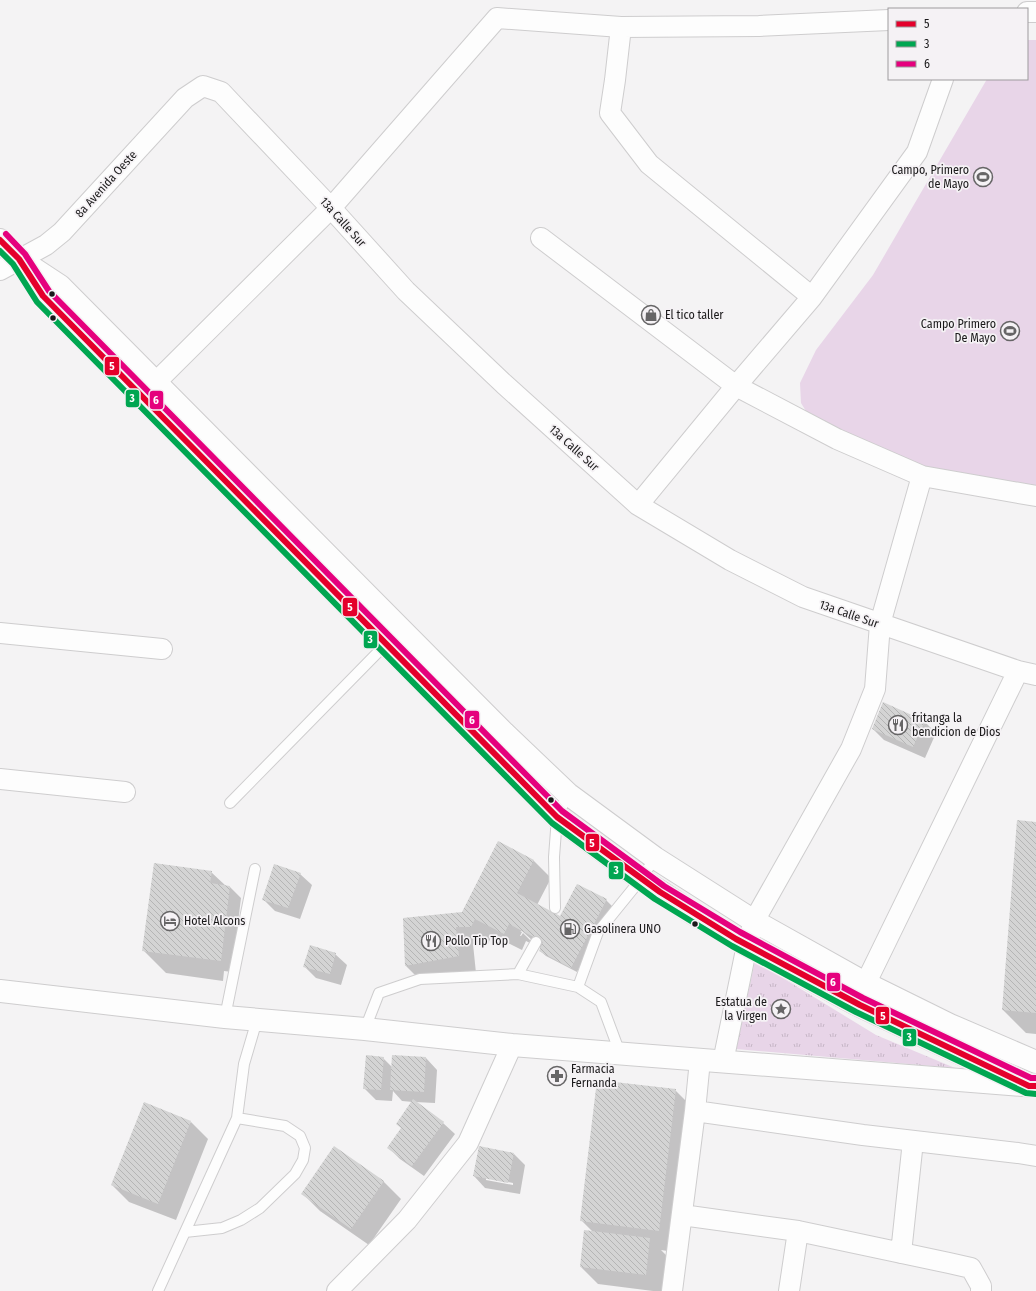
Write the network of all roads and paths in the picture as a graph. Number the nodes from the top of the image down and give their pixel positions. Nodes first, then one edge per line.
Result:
1 (888, 20) edge
2 (621, 26) junction
3 (944, 80) edge
4 (203, 86) joint
5 (331, 208) junction
6 (541, 238) dead end
7 (0, 240) edge
8 (19, 259) junction
9 (0, 270) edge
10 (812, 297) junction
11 (156, 382) junction
12 (736, 386) junction
13 (922, 476) junction
14 (1036, 496) edge
15 (638, 505) junction
16 (880, 624) junction
17 (0, 633) edge
18 (394, 638) junction
19 (162, 649) dead end
20 (1027, 673) edge
21 (0, 779) edge
22 (125, 792) dead end
23 (568, 794) junction
24 (230, 803) dead end
25 (558, 817) junction
26 (655, 858) junction
27 (255, 869) dead end
28 (641, 879) junction
29 (555, 908) dead end
30 (754, 921) junction
31 (536, 942) dead end
32 (747, 945) junction
33 (518, 974) junction
34 (865, 983) junction
35 (578, 987) junction
36 (0, 991) edge
37 (856, 1004) junction
38 (225, 1017) junction
39 (257, 1020) junction
40 (365, 1029) junction
41 (512, 1045) junction
42 (620, 1053) junction
43 (700, 1060) junction
44 (723, 1062) junction
45 (1036, 1062) edge
46 (1032, 1086) edge
47 (695, 1111) junction
48 (237, 1118) junction
49 (913, 1141) junction
50 (1036, 1156) edge
51 (682, 1215) junction
52 (185, 1232) junction
53 (798, 1232) junction
54 (901, 1253) junction
55 (675, 1290) edge
56 (158, 1291) edge
57 (337, 1291) edge
58 (789, 1291) edge
59 (981, 1291) edge

1 - 2 street
2 - 5 street
2 - 10 street
3 - 10 street
4 - 5 street, 13a Calle Sur
4 - 8 street, 8a Avenida Oeste
5 - 11 street
5 - 15 street, 13a Calle Sur
6 - 12 street
7 - 8 street
8 - 9 street, 8a Avenida Oeste
8 - 11 street
8 - 18 street
10 - 12 street
11 - 18 street
12 - 13 street
12 - 15 street
13 - 14 street
13 - 16 street
15 - 16 street, 13a Calle Sur
16 - 20 street, 13a Calle Sur
16 - 30 street
17 - 19 street
18 - 23 street
18 - 24 lane
18 - 25 street
20 - 34 street
21 - 22 street
23 - 25 lane
23 - 26 street
25 - 28 street
25 - 29 lane
26 - 28 lane
26 - 30 street
27 - 38 lane
28 - 32 street
28 - 35 lane
30 - 32 street
30 - 34 street
31 - 33 lane
32 - 37 street
32 - 44 street
33 - 35 lane
33 - 40 lane
34 - 37 street
34 - 45 street
35 - 42 lane
36 - 38 street
37 - 46 street
38 - 39 street
39 - 40 street
39 - 48 lane
40 - 41 street
41 - 42 street
41 - 57 street
42 - 43 street
43 - 44 street
43 - 47 street
44 - 46 street
47 - 49 street
47 - 51 street
48 - 52 lane
48 - 52 lane
49 - 50 street
49 - 54 street
51 - 53 street
51 - 55 street
52 - 56 lane
53 - 54 street
53 - 58 street
54 - 59 street

